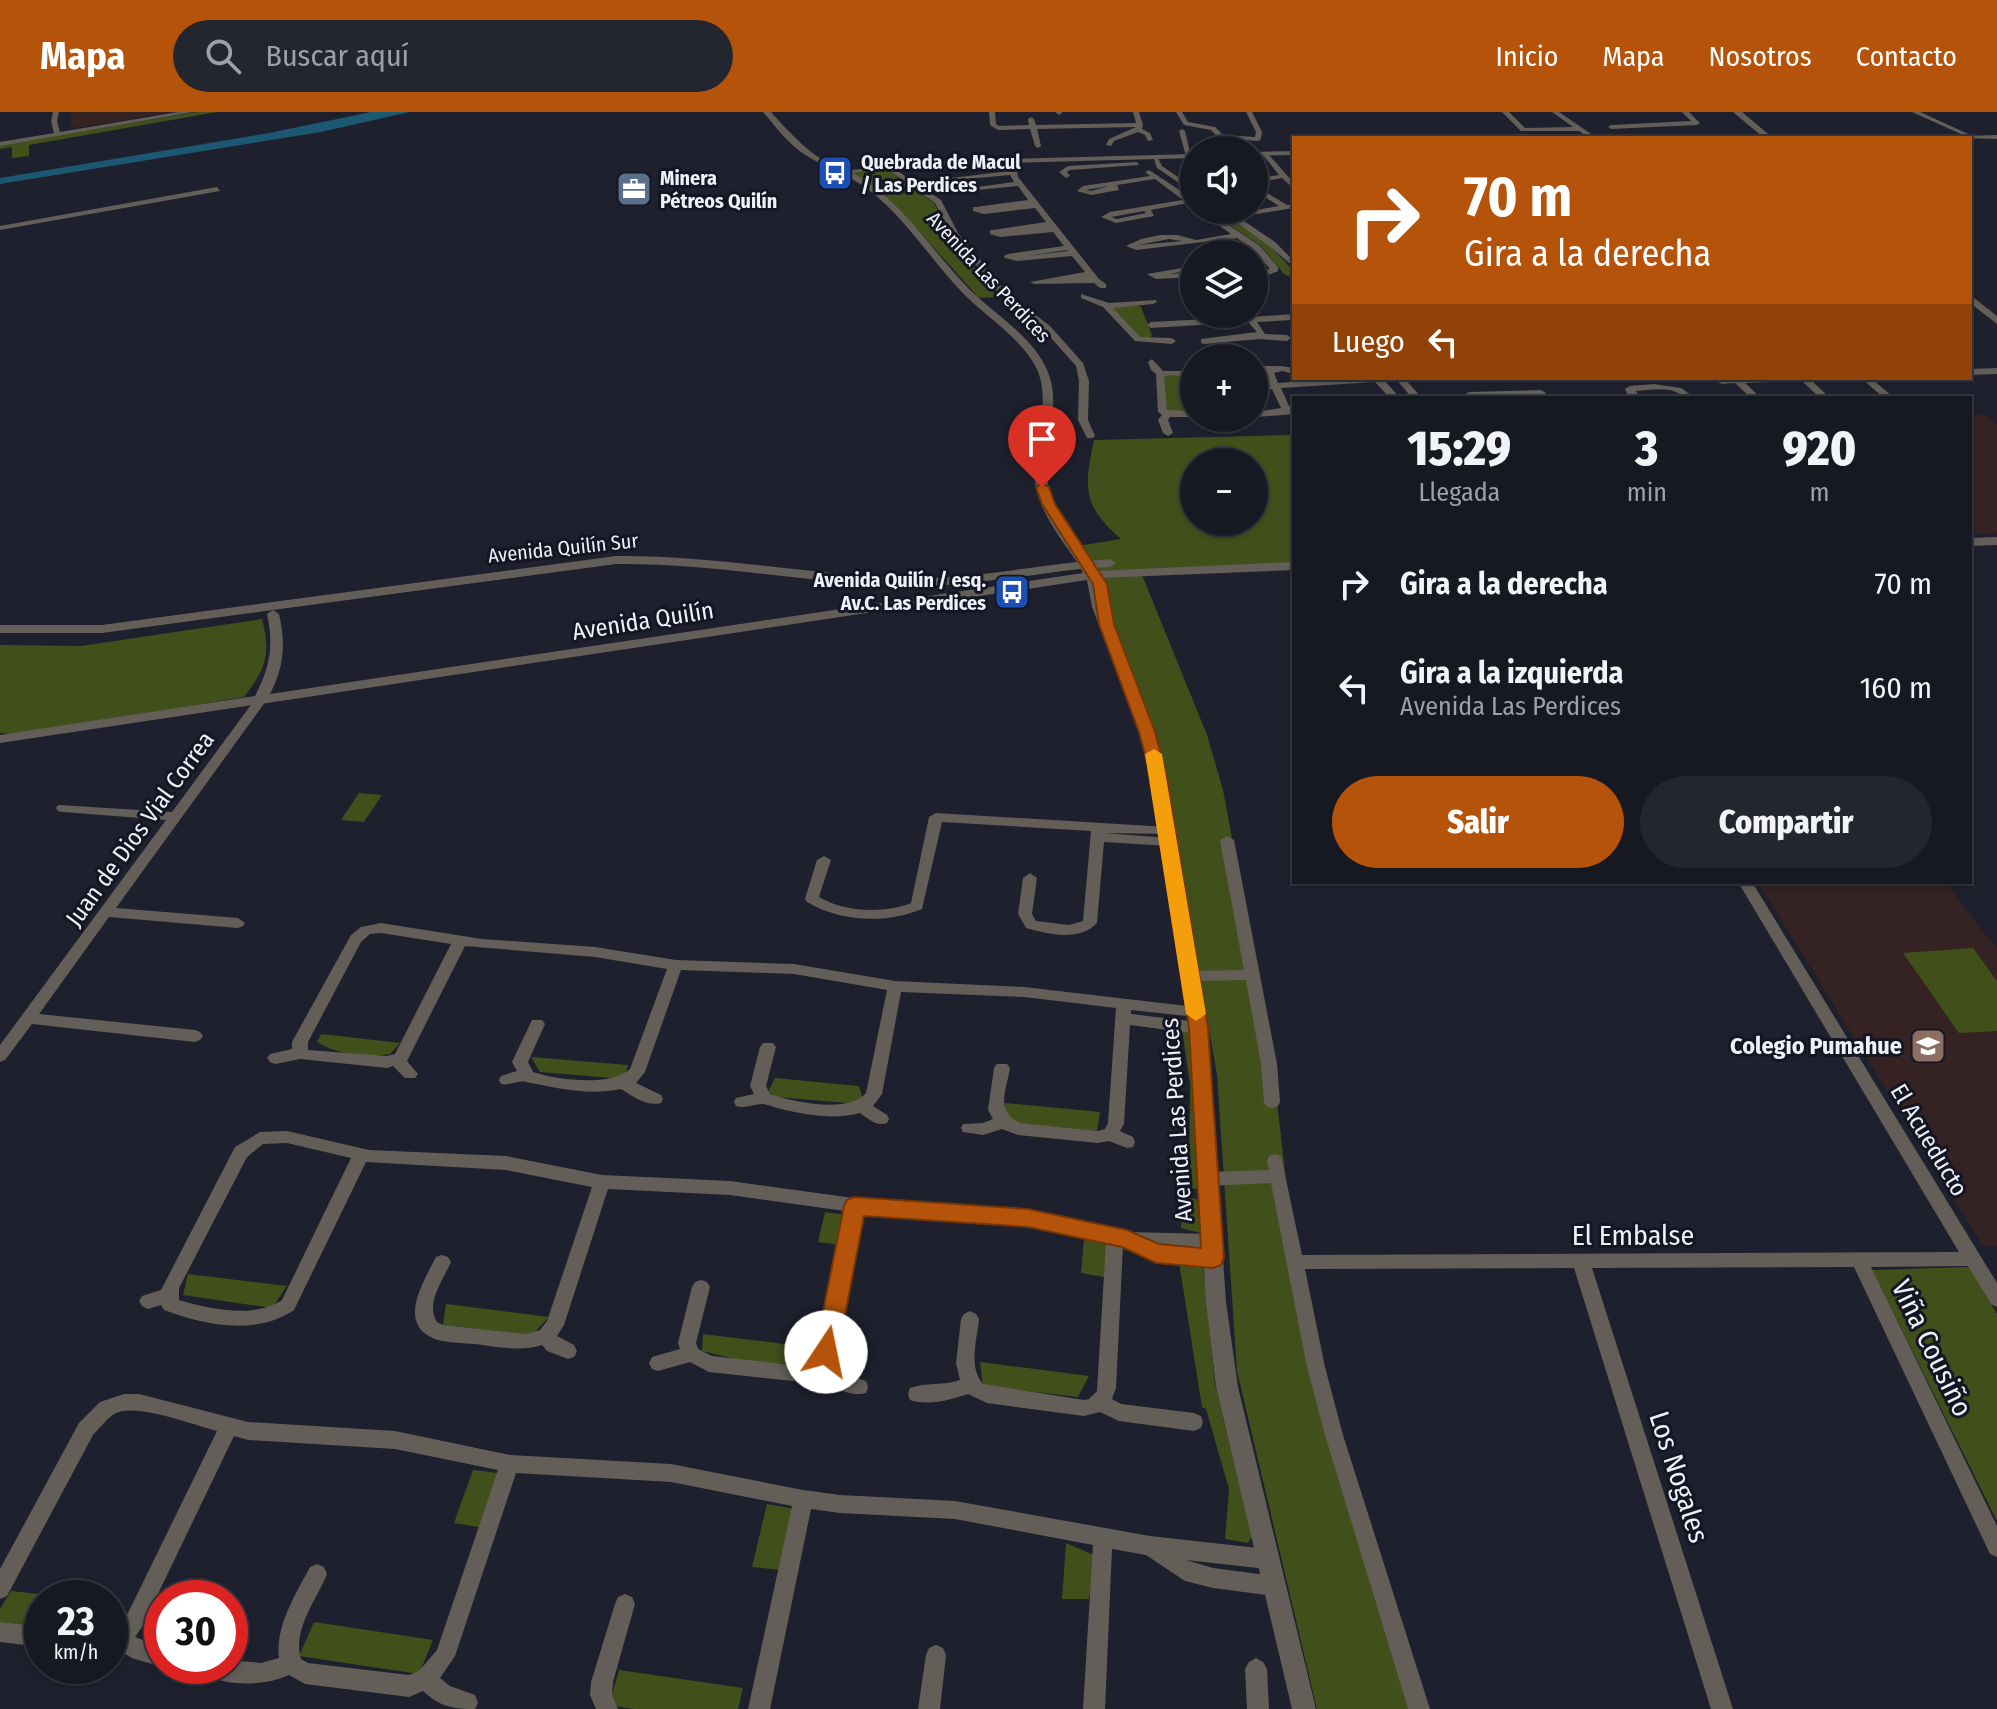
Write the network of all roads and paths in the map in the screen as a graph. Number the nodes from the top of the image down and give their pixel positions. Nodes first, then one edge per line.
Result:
1 (56, 112) edge
2 (64, 112) edge
3 (190, 112) edge
4 (767, 112) edge
5 (992, 112) edge
6 (1101, 112) edge
7 (1136, 112) edge
8 (1179, 112) edge
9 (1249, 112) edge
10 (1505, 112) edge
11 (1555, 112) edge
12 (1685, 112) edge
13 (1737, 112) edge
14 (1913, 112) edge
15 (1651, 119) dead end
16 (1033, 123) junction
17 (1106, 126) junction
18 (1659, 126) junction
19 (1139, 127) junction
20 (1611, 127) dead end
21 (1581, 129) junction
22 (1182, 131) dead end
23 (62, 134) junction
24 (1184, 136) edge
25 (1220, 136) edge
26 (1256, 136) edge
27 (1591, 136) edge
28 (1767, 136) edge
29 (1958, 136) edge
30 (1969, 136) edge
31 (1997, 137) edge
32 (1974, 138) edge
33 (1150, 140) dead end
34 (0, 144) edge
35 (1038, 146) dead end
36 (1292, 153) edge
37 (1268, 154) edge
38 (1180, 156) edge
39 (1155, 157) junction
40 (1126, 159) junction
41 (1012, 160) junction
42 (1268, 160) edge
43 (885, 165) junction
44 (847, 172) junction
45 (1013, 173) junction
46 (1066, 176) dead end
47 (1283, 176) junction
48 (1156, 177) junction
49 (955, 178) dead end
50 (1268, 180) edge
51 (1180, 181) edge
52 (1020, 184) junction
53 (1111, 184) dead end
54 (1292, 185) edge
55 (217, 189) dead end
56 (967, 189) dead end
57 (1268, 193) edge
58 (1180, 194) edge
59 (1035, 204) junction
60 (1180, 205) edge
61 (1290, 206) edge
62 (1268, 210) edge
63 (1096, 211) dead end
64 (1222, 224) edge
65 (1243, 224) edge
66 (1053, 227) junction
67 (0, 228) edge
68 (1238, 235) junction
69 (1123, 240) dead end
70 (1188, 240) edge
71 (1204, 240) edge
72 (1245, 240) edge
73 (1180, 243) edge
74 (1134, 249) junction
75 (1072, 250) junction
76 (1292, 263) edge
77 (1180, 270) edge
78 (1180, 276) edge
79 (1097, 280) junction
80 (1084, 296) dead end
81 (1972, 300) edge
82 (1153, 302) dead end
83 (1141, 305) junction
84 (1107, 306) junction
85 (1292, 317) edge
86 (1268, 318) edge
87 (1997, 321) edge
88 (1180, 322) edge
89 (1151, 325) junction
90 (1229, 328) edge
91 (1257, 328) edge
92 (1260, 336) junction
93 (1236, 337) junction
94 (1287, 338) dead end
95 (1154, 339) junction
96 (1140, 340) junction
97 (1172, 341) dead end
98 (1204, 341) dead end
99 (1143, 351) dead end
100 (1152, 362) dead end
101 (1292, 369) edge
102 (1270, 370) joint
103 (1997, 371) edge
104 (1972, 372) edge
105 (1180, 373) edge
106 (1162, 374) junction
107 (1353, 380) edge
108 (1379, 380) edge
109 (1401, 380) edge
110 (1731, 380) edge
111 (1760, 380) edge
112 (1806, 380) edge
113 (1868, 380) edge
114 (1738, 381) junction
115 (1303, 382) edge
116 (1268, 387) edge
117 (1275, 387) junction
118 (1469, 395) dead end
119 (1543, 395) edge
120 (1393, 396) edge
121 (1415, 396) edge
122 (1633, 396) edge
123 (1688, 396) edge
124 (1754, 396) edge
125 (1823, 396) edge
126 (1887, 396) edge
127 (1292, 411) edge
128 (1268, 413) edge
129 (1167, 414) junction
130 (1180, 414) edge
131 (1168, 433) dead end
132 (1090, 436) dead end
133 (1997, 541) edge
134 (1972, 542) edge
135 (1292, 566) edge
136 (1088, 570) junction
137 (957, 580) junction
138 (982, 585) junction
139 (964, 594) junction
140 (299, 601) junction
141 (240, 610) junction
142 (273, 614) junction
143 (0, 629) edge
144 (260, 701) junction
145 (2, 741) edge
146 (63, 808) dead end
147 (175, 816) junction
148 (1098, 833) junction
149 (1168, 837) junction
150 (1227, 840) dead end
151 (824, 860) dead end
152 (1030, 878) dead end
153 (1746, 884) edge
154 (106, 912) junction
155 (238, 923) dead end
156 (460, 941) junction
157 (676, 965) junction
158 (1252, 975) junction
159 (1191, 976) junction
160 (895, 986) junction
161 (1123, 1012) junction
162 (27, 1018) junction
163 (1197, 1020) junction
164 (537, 1024) dead end
165 (195, 1036) dead end
166 (768, 1047) dead end
167 (301, 1053) junction
168 (0, 1056) edge
169 (275, 1058) dead end
170 (397, 1060) junction
171 (1002, 1068) dead end
172 (410, 1074) dead end
173 (525, 1074) junction
174 (507, 1080) dead end
175 (625, 1083) junction
176 (764, 1098) junction
177 (655, 1099) dead end
178 (742, 1102) dead end
179 (1272, 1102) dead end
180 (861, 1106) junction
181 (881, 1119) dead end
182 (1003, 1122) junction
183 (969, 1128) dead end
184 (1110, 1134) junction
185 (1127, 1142) dead end
186 (361, 1155) junction
187 (1208, 1179) junction
188 (602, 1182) junction
189 (854, 1206) junction
190 (1121, 1238) junction
191 (1213, 1250) junction
192 (1972, 1259) junction
193 (1859, 1260) junction
194 (442, 1262) dead end
195 (1294, 1262) junction
196 (1581, 1262) junction
197 (701, 1287) dead end
198 (167, 1296) junction
199 (1997, 1299) edge
200 (148, 1301) dead end
201 (970, 1319) dead end
202 (546, 1336) junction
203 (568, 1351) dead end
204 (691, 1354) junction
205 (658, 1363) dead end
206 (816, 1366) junction
207 (970, 1385) junction
208 (859, 1387) dead end
209 (917, 1394) dead end
210 (1100, 1402) junction
211 (1194, 1422) dead end
212 (229, 1427) junction
213 (510, 1464) junction
214 (803, 1499) junction
215 (1103, 1538) junction
216 (1150, 1546) junction
217 (1997, 1547) edge
218 (1267, 1559) junction
219 (317, 1574) dead end
220 (1273, 1586) junction
221 (0, 1589) edge
222 (625, 1604) dead end
223 (128, 1627) edge
224 (0, 1632) edge
225 (24, 1635) edge
226 (936, 1655) dead end
227 (290, 1663) junction
228 (1256, 1669) dead end
229 (248, 1672) edge
230 (426, 1679) junction
231 (467, 1703) dead end
232 (602, 1708) edge
233 (759, 1709) edge
234 (929, 1709) edge
235 (1094, 1709) edge
236 (1258, 1709) edge
237 (1304, 1709) edge
238 (1419, 1709) edge
239 (1722, 1709) edge

1 - 23 street
2 - 23 street
3 - 23 street
4 - 44 street, Avenida Las Perdices
5 - 16 street
6 - 17 street
7 - 19 street
8 - 25 street
9 - 26 street
10 - 21 street
11 - 21 street
12 - 18 street
13 - 28 street
14 - 29 street
14 - 30 street
15 - 18 street
16 - 17 street
16 - 35 street
17 - 19 street
18 - 20 street
19 - 33 street
19 - 40 street
21 - 27 street
22 - 24 street
23 - 34 street
31 - 32 street
36 - 37 street
38 - 39 street
39 - 40 street
39 - 51 street
40 - 41 street
40 - 46 street
40 - 48 street
41 - 43 street
41 - 45 street
42 - 47 street
43 - 44 street
43 - 132 street, Avenida Las Perdices
44 - 136 street, Avenida Las Perdices
45 - 49 street
45 - 52 street
47 - 50 street
47 - 54 street
48 - 53 street
48 - 58 street
52 - 56 street
52 - 59 street
55 - 67 street
57 - 61 street
59 - 59 street
59 - 66 street
60 - 63 street
61 - 62 street
64 - 68 street
65 - 76 street
66 - 66 street
66 - 75 street
68 - 71 street
68 - 72 street
69 - 74 street
70 - 74 street
73 - 74 street
75 - 75 street
75 - 79 street
77 - 78 street
79 - 79 street
80 - 84 street
81 - 87 street
82 - 83 street
83 - 84 street
83 - 89 street
84 - 96 street
85 - 86 street
88 - 89 street
89 - 95 street
90 - 93 street
91 - 92 street
92 - 93 street
92 - 94 street
93 - 98 street
95 - 96 street
95 - 97 street
96 - 99 street
100 - 106 street
101 - 102 street
102 - 117 street
103 - 104 street
105 - 106 street
106 - 129 street
107 - 115 street
108 - 120 street
109 - 121 street
110 - 114 street
111 - 114 street
112 - 125 street
113 - 126 street
114 - 124 street
115 - 117 street
116 - 117 street
117 - 127 street
118 - 119 street
122 - 123 street
127 - 128 street
129 - 130 street
129 - 131 street
133 - 134 street
135 - 136 street, Avenida Quilín
136 - 138 street, Avenida Quilín
136 - 149 street, Avenida Las Perdices
137 - 138 street, Avenida Quilín Sur
137 - 139 street
137 - 140 street, Avenida Quilín Sur
138 - 139 street, Avenida Quilín
139 - 144 street, Avenida Quilín
140 - 141 street, Avenida Quilín Sur
140 - 142 street
141 - 142 street
141 - 143 street, Avenida Quilín Sur
142 - 144 street, Juan de Dios Vial Correa
144 - 145 street, Avenida Quilín
144 - 147 street, Juan de Dios Vial Correa
146 - 147 street
147 - 154 street, Juan de Dios Vial Correa
148 - 149 street
148 - 151 street
148 - 152 street
149 - 159 street, Avenida Las Perdices
150 - 158 street
153 - 192 street, El Acueducto
154 - 155 street
154 - 162 street, Juan de Dios Vial Correa
156 - 157 street
156 - 167 street
156 - 170 street
157 - 160 street
157 - 175 street
158 - 159 street
158 - 179 street
159 - 163 street, Avenida Las Perdices
160 - 161 street
160 - 180 street
161 - 163 street
161 - 184 street
162 - 165 street
162 - 168 street, Juan de Dios Vial Correa
163 - 187 street, Avenida Las Perdices
164 - 173 street
166 - 176 street
167 - 169 street
167 - 170 street
170 - 172 street
171 - 182 street
173 - 174 street
173 - 175 street
175 - 177 street
176 - 178 street
176 - 180 street
180 - 181 street
182 - 183 street
182 - 184 street
184 - 185 street
186 - 188 street
186 - 198 street
186 - 198 street
187 - 191 street, Avenida Las Perdices
187 - 195 street
188 - 189 street
188 - 202 street
189 - 190 street
189 - 206 street
190 - 191 street
190 - 191 street
190 - 210 street
191 - 218 street, Avenida Las Perdices
192 - 193 street, El Embalse
192 - 199 street, El Acueducto
193 - 196 street, El Embalse
193 - 217 street, Viña Cousiño
194 - 202 street
195 - 196 street, El Embalse
195 - 238 street
196 - 239 street, Los Nogales
197 - 204 street
198 - 200 street
201 - 207 street
202 - 203 street
204 - 205 street
204 - 206 street
206 - 208 street
207 - 209 street
207 - 210 street
210 - 211 street
212 - 213 street
212 - 221 street
212 - 223 street
213 - 214 street
213 - 230 street
214 - 215 street
214 - 233 street
215 - 216 street
215 - 235 street
216 - 218 street
216 - 220 street
218 - 220 street, Avenida Las Perdices
219 - 227 street
220 - 237 street, Avenida Las Perdices
222 - 232 street
224 - 225 street
226 - 234 street
227 - 229 street
227 - 230 street
228 - 236 street
230 - 231 street

